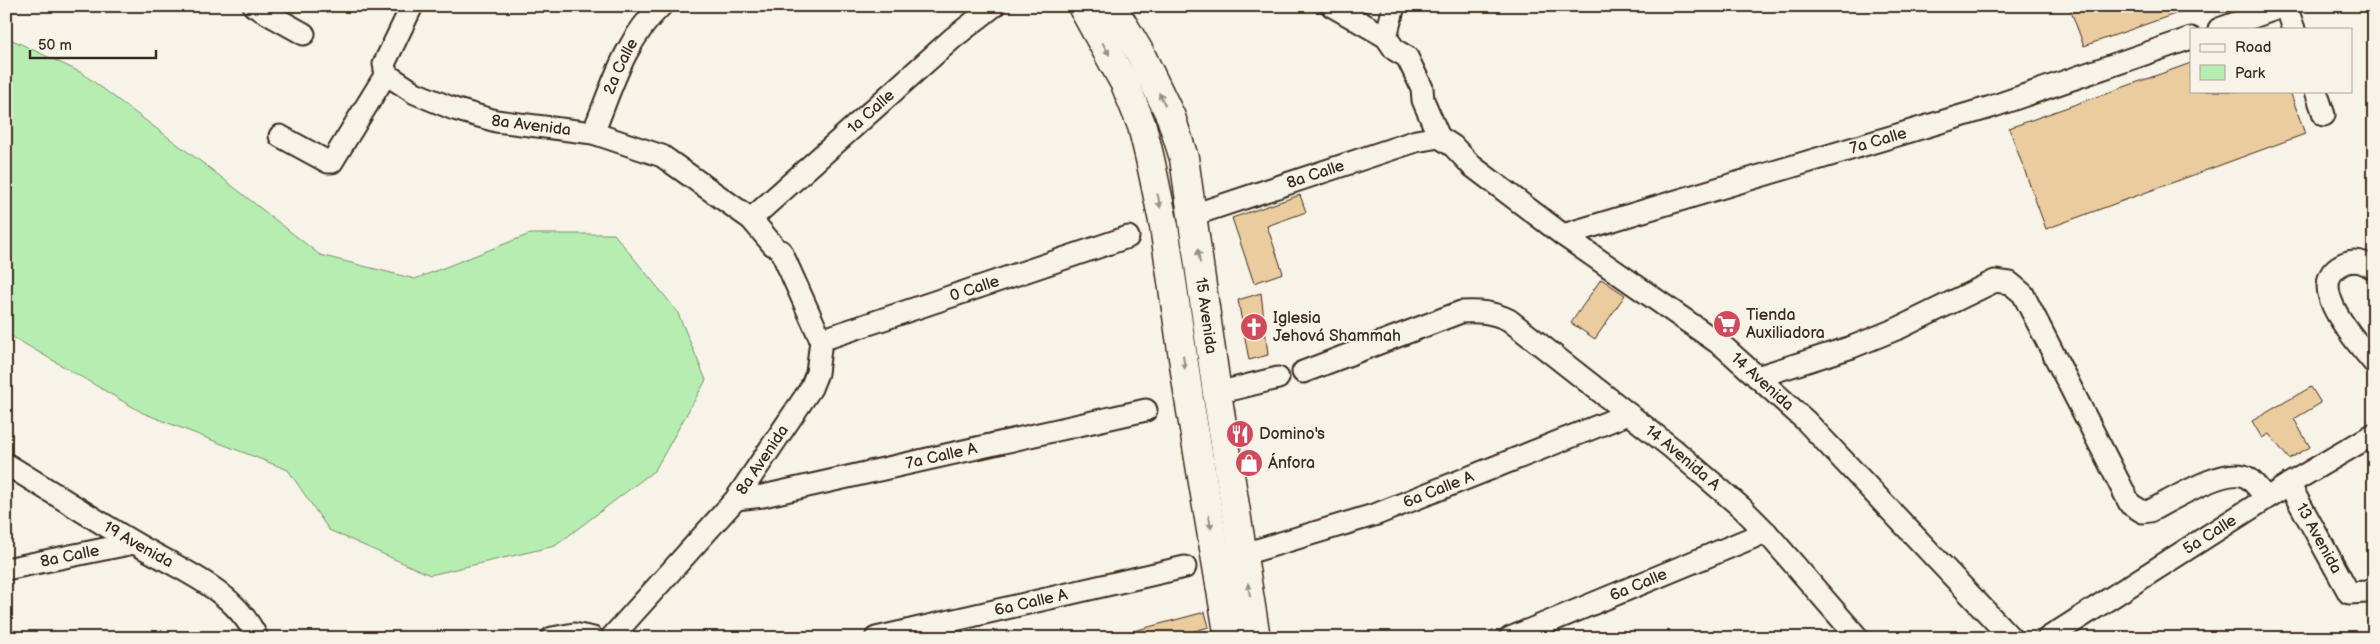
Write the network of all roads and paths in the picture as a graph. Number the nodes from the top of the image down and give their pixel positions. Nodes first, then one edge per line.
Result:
1 (254, 6) edge
2 (412, 6) edge
3 (661, 6) edge
4 (994, 6) edge
5 (1082, 6) edge
6 (1112, 6) edge
7 (1332, 6) edge
8 (1394, 6) edge
9 (2285, 6) edge
10 (2222, 28) edge
11 (2294, 28) edge
12 (304, 34) dead end
13 (2190, 38) edge
14 (1391, 43) junction
15 (386, 74) junction
16 (2316, 92) edge
17 (2324, 115) dead end
18 (593, 133) junction
19 (280, 136) dead end
20 (1439, 137) junction
21 (1193, 215) junction
22 (751, 219) junction
23 (1563, 235) junction
24 (1128, 237) dead end
25 (2374, 269) edge
26 (821, 340) junction
27 (2374, 364) edge
28 (1303, 372) dead end
29 (1756, 377) junction
30 (1278, 378) dead end
31 (1217, 393) junction
32 (1146, 410) dead end
33 (1628, 414) junction
34 (2374, 434) edge
35 (6, 464) edge
36 (2289, 484) junction
37 (2266, 498) junction
38 (736, 499) junction
39 (1766, 532) junction
40 (134, 543) junction
41 (1244, 554) junction
42 (1185, 567) dead end
43 (6, 569) edge
44 (2374, 589) edge
45 (257, 638) edge
46 (552, 638) edge
47 (593, 638) edge
48 (611, 638) edge
49 (876, 638) edge
50 (1229, 638) edge
51 (1256, 638) edge
52 (1510, 638) edge
53 (1858, 638) edge
54 (2011, 638) edge
55 (2048, 638) edge

1 - 12 street
2 - 15 street
3 - 18 street, 2a Calle
4 - 22 street, 1a Calle
5 -> 50 main road, 15 Avenida
21 -> 6 main road, 15 Avenida
7 - 14 street
8 - 14 street
9 - 10 street
9 - 11 street
13 - 23 street, 7a Calle
14 - 20 street, 14 Avenida
15 - 18 street, 8a Avenida
15 - 19 street
16 - 17 street
18 - 22 street, 8a Avenida
20 - 21 street, 8a Calle
20 - 23 street, 14 Avenida
31 -> 21 main road, 15 Avenida
22 - 26 street, 8a Avenida
23 - 29 street, 14 Avenida
24 - 26 street, 0 Calle
25 - 27 street
26 - 38 street, 8a Avenida
28 - 33 street, 14 Avenida A
29 - 37 street
29 - 54 street, 14 Avenida
30 - 31 street
31 - 41 main road, 15 Avenida
32 - 38 street, 7a Calle A
33 - 39 street, 14 Avenida A
33 - 41 street, 6a Calle A
34 - 36 street, 5a Calle
35 - 40 street, 19 Avenida
36 - 37 street, 5a Calle
36 - 44 street, 13 Avenida
37 - 55 street, 5a Calle
38 - 48 street, 8a Avenida
39 - 52 street, 6a Calle
39 - 53 street, 14 Avenida A
40 - 43 street, 8a Calle
40 - 45 street, 19 Avenida
51 -> 41 main road, 15 Avenida
42 - 49 street, 6a Calle A
46 - 47 street

